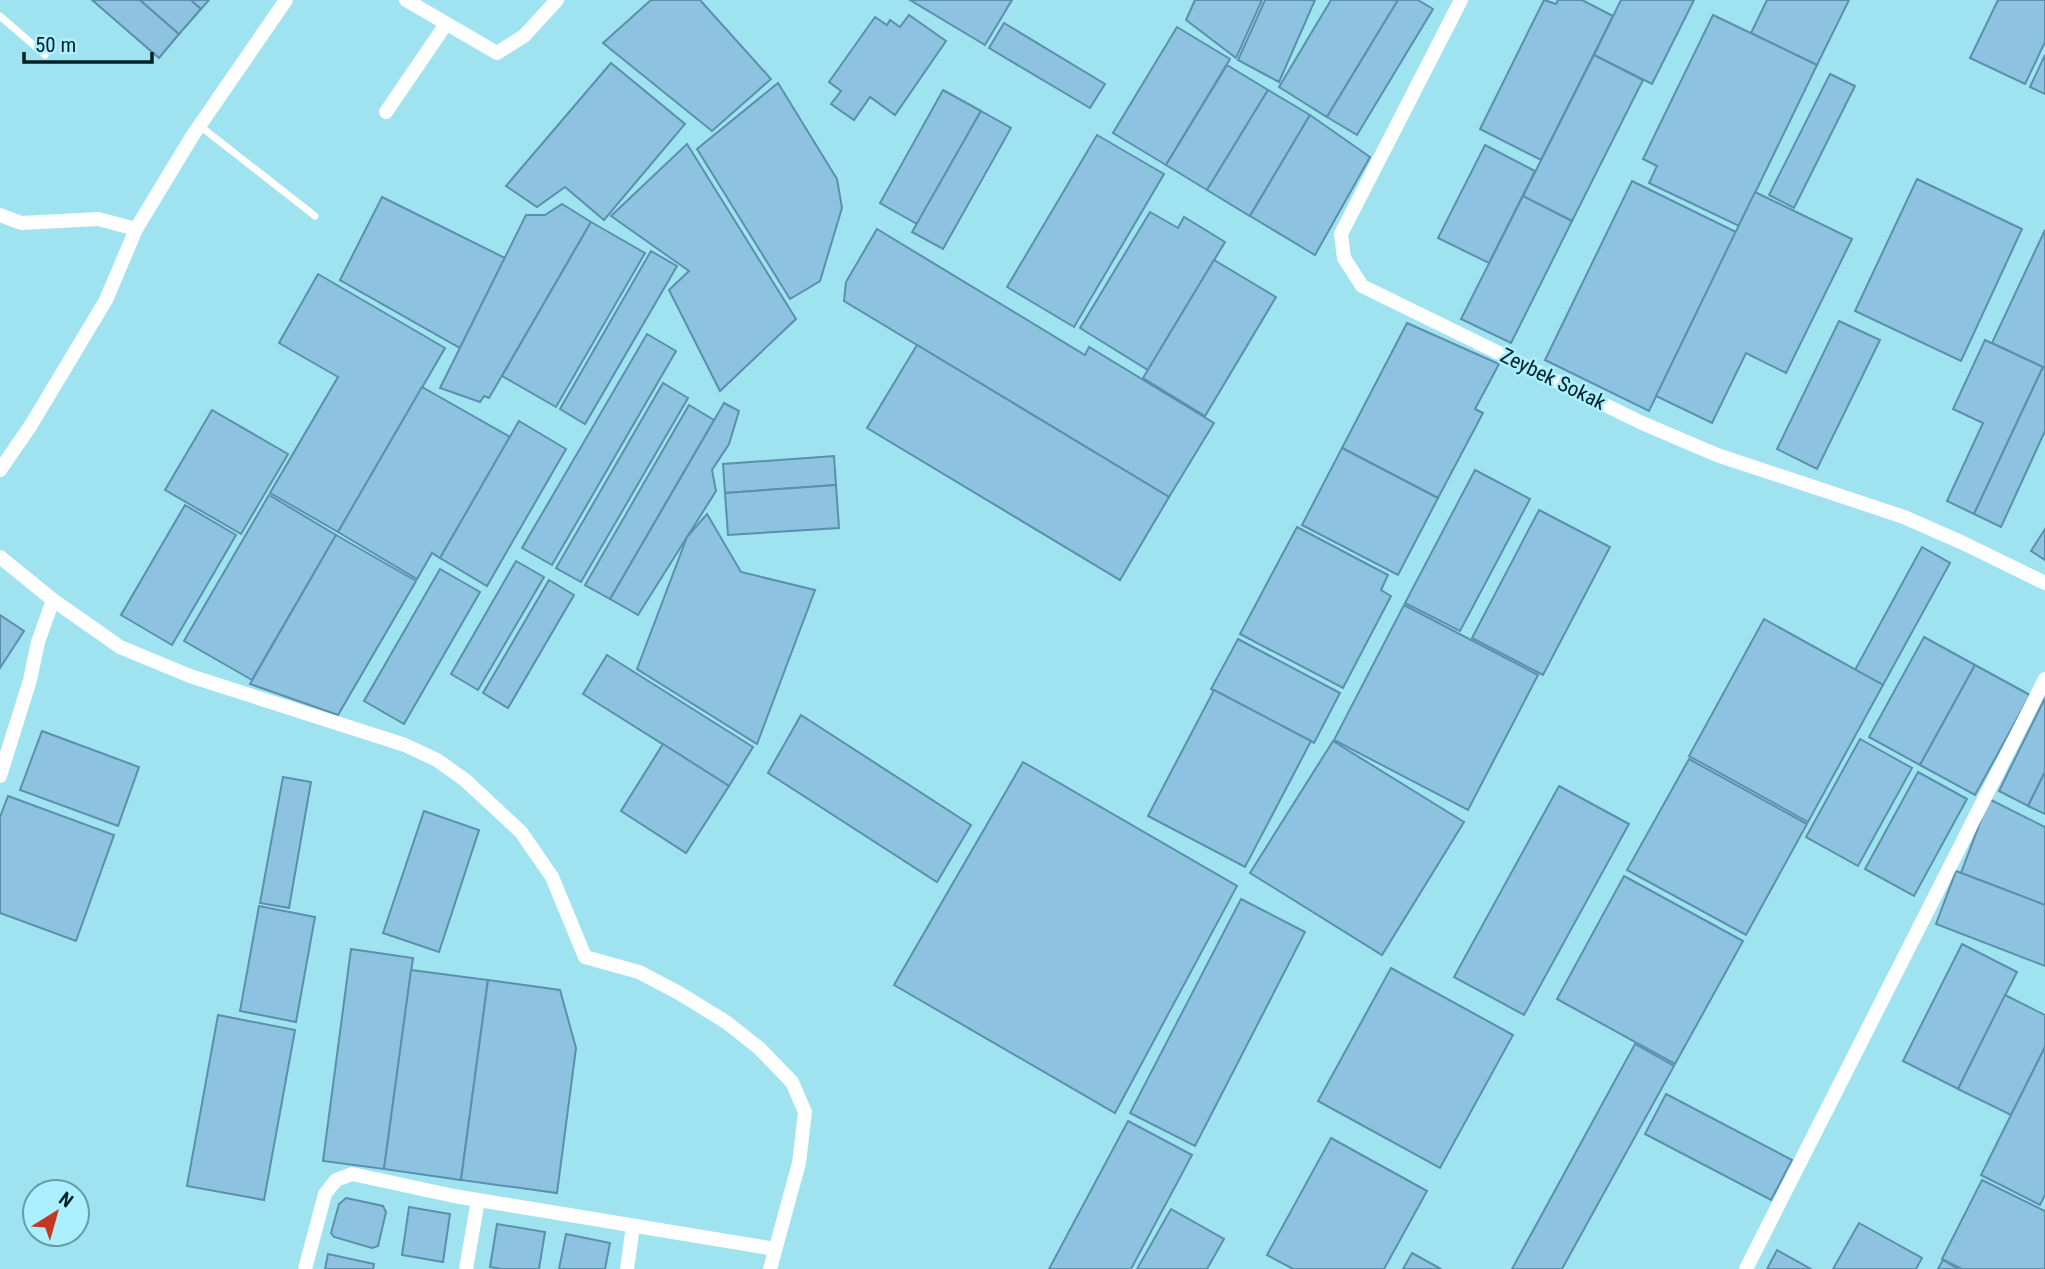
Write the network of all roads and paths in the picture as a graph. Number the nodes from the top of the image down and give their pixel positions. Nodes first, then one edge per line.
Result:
1 (286, 0) edge
2 (406, 0) edge
3 (556, 0) edge
4 (1461, 0) edge
5 (0, 16) edge
6 (446, 24) junction
7 (45, 55) dead end
8 (386, 112) dead end
9 (199, 126) junction
10 (0, 215) edge
11 (315, 216) dead end
12 (136, 229) junction
13 (0, 470) edge
14 (0, 557) edge
15 (2045, 583) edge
16 (53, 600) junction
17 (2045, 679) edge
18 (0, 776) edge
19 (478, 1200) junction
20 (633, 1226) junction
21 (775, 1250) junction
22 (305, 1269) edge
23 (466, 1269) edge
24 (627, 1269) edge
25 (770, 1269) edge
26 (1746, 1269) edge

1 - 9 street
2 - 6 street
3 - 6 street
4 - 15 street, Zeybek Sokak
5 - 7 lane
6 - 8 street
9 - 11 lane
9 - 12 street
10 - 12 street
12 - 13 street
14 - 16 street
16 - 18 street
16 - 21 street
17 - 26 street
19 - 20 street
19 - 22 street
19 - 23 street
20 - 21 street
20 - 24 street
21 - 25 street

